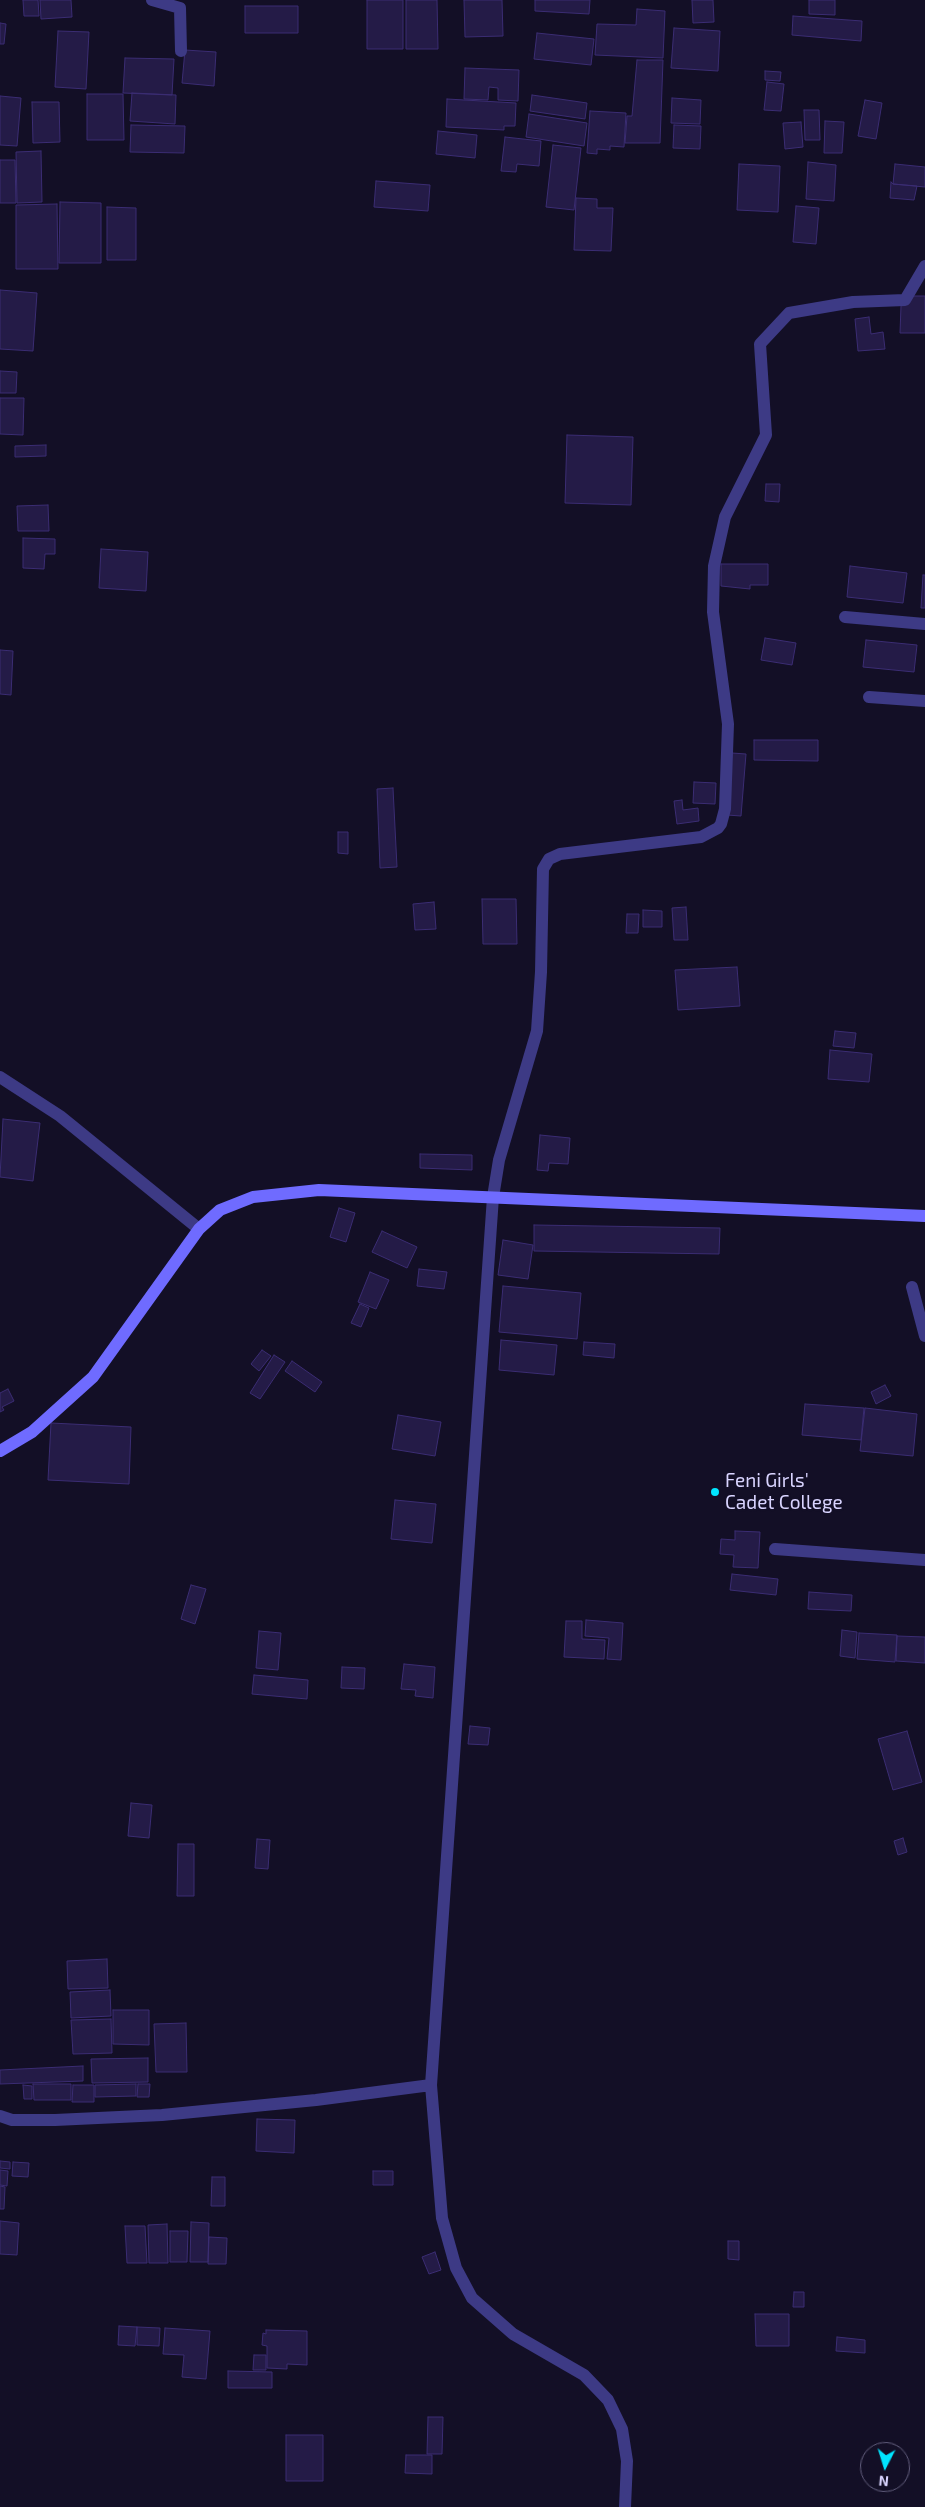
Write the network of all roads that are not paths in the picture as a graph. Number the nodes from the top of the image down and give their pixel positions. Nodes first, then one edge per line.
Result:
1 (152, 0) edge
2 (181, 51) dead end
3 (925, 266) edge
4 (845, 617) dead end
5 (925, 624) edge
6 (868, 697) dead end
7 (925, 702) edge
8 (0, 1077) edge
9 (493, 1197) junction
10 (925, 1216) edge
11 (199, 1229) junction
12 (912, 1287) dead end
13 (925, 1336) edge
14 (0, 1451) edge
15 (775, 1549) dead end
16 (925, 1560) edge
17 (431, 2085) junction
18 (0, 2116) edge
19 (625, 2507) edge

1 - 2 street
3 - 9 street
4 - 5 street
6 - 7 street
8 - 11 street
9 - 10 main road
9 - 11 main road
9 - 17 street
11 - 14 main road
12 - 13 street
15 - 16 street
17 - 18 street
17 - 19 street

